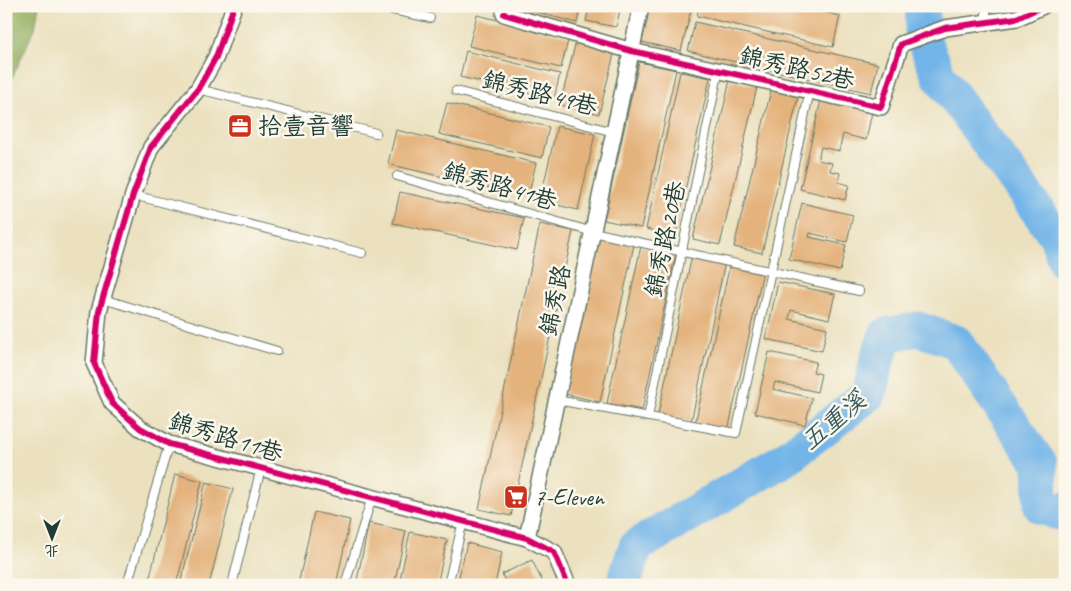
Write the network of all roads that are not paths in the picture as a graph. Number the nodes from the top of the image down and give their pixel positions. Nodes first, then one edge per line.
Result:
1 (234, 6) edge
2 (374, 6) edge
3 (641, 6) edge
4 (986, 6) edge
5 (1043, 6) edge
6 (504, 14) dead end
7 (430, 18) dead end
8 (986, 22) junction
9 (632, 51) junction
10 (719, 69) junction
11 (198, 89) junction
12 (810, 90) junction
13 (456, 91) dead end
14 (614, 132) junction
15 (376, 133) dead end
16 (397, 176) dead end
17 (133, 195) junction
18 (593, 232) junction
19 (682, 251) junction
20 (362, 253) dead end
21 (771, 272) junction
22 (859, 291) dead end
23 (103, 299) junction
24 (277, 351) dead end
25 (556, 400) junction
26 (648, 417) junction
27 (170, 444) junction
28 (260, 468) junction
29 (372, 497) junction
30 (463, 521) junction
31 (527, 538) junction
32 (126, 585) edge
33 (232, 585) edge
34 (345, 585) edge
35 (448, 585) edge
36 (568, 585) edge

1 - 11 street, 錦秀路11巷
2 - 7 lane
3 - 9 street, 錦秀路
4 - 8 lane
5 - 8 street
6 - 9 street, 錦秀路52巷
8 - 12 street, 錦秀路52巷
9 - 10 street, 錦秀路52巷
9 - 14 street, 錦秀路
10 - 12 street, 錦秀路52巷
10 - 19 lane, 錦秀路20巷
11 - 15 lane
11 - 17 street, 錦秀路11巷
12 - 21 lane, 錦秀路52巷
13 - 14 lane, 錦秀路49巷
14 - 18 street, 錦秀路
16 - 18 lane, 錦秀路41巷
17 - 20 lane
17 - 23 street, 錦秀路11巷
18 - 19 lane, 錦秀路41巷
18 - 25 street, 錦秀路
19 - 21 lane, 錦秀路41巷
19 - 26 lane, 錦秀路20巷
21 - 22 lane, 錦秀路41巷
21 - 26 lane, 錦秀路52巷
23 - 24 lane
23 - 27 street, 錦秀路11巷
25 - 26 lane
25 - 31 street, 錦秀路
27 - 28 street, 錦秀路11巷
27 - 32 lane
28 - 29 street, 錦秀路11巷
28 - 33 lane
29 - 30 street, 錦秀路11巷
29 - 34 lane
30 - 31 street, 錦秀路11巷
30 - 35 lane
31 - 36 street

